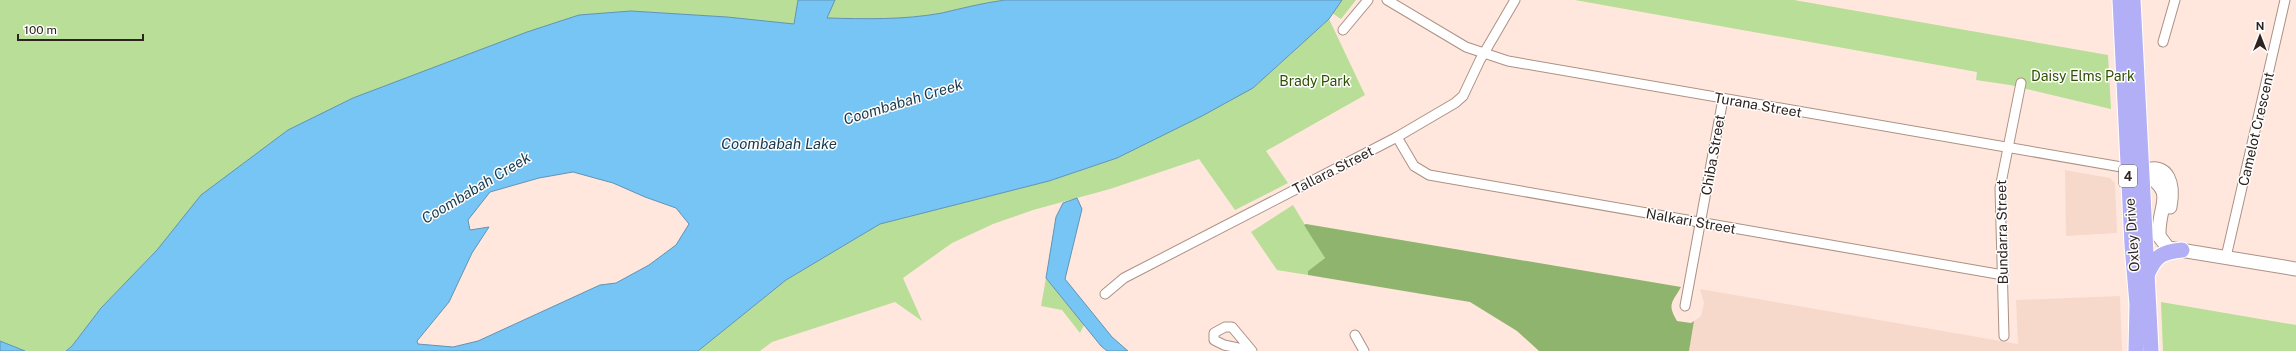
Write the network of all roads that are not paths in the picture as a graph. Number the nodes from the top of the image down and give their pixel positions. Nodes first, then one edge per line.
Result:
1 (1368, 0) edge
2 (1386, 0) edge
3 (1515, 0) edge
4 (2120, 0) edge
5 (2134, 0) edge
6 (2175, 0) edge
7 (2285, 0) edge
8 (1343, 30) dead end
9 (2164, 42) dead end
10 (1484, 54) junction
11 (2021, 83) dead end
12 (1723, 99) junction
13 (1398, 137) junction
14 (2008, 148) junction
15 (2135, 170) junction
16 (1702, 223) junction
17 (2182, 250) junction
18 (2226, 257) junction
19 (2296, 269) edge
20 (2148, 273) junction
21 (2003, 275) junction
22 (1105, 294) dead end
23 (1685, 306) dead end
24 (1355, 335) dead end
25 (2004, 336) dead end
26 (1364, 351) edge
27 (2136, 351) edge
28 (2151, 351) edge

1 - 8 street
2 - 10 street, Turana Street
3 - 10 street, Tallara Street
4 - 15 main road, Oxley Drive / 4
5 - 15 main road, Oxley Drive / 4
6 - 9 street
7 - 18 street, Camelot Crescent
10 - 12 street, Turana Street
10 - 13 street, Tallara Street
11 - 14 street, Bundarra Street
12 - 14 street, Turana Street
12 - 16 street, Chiba Street
13 - 16 street, Nalkari Street
13 - 22 street, Tallara Street
14 - 15 street, Turana Street
14 - 21 street, Bundarra Street
15 - 17 street
15 - 20 main road, Oxley Drive / 4
15 - 27 main road, Oxley Drive / 4
16 - 21 street, Nalkari Street
16 - 23 street, Chiba Street
17 - 18 street
17 - 20 main road
18 - 19 street
20 - 28 main road, Oxley Drive / 4
21 - 25 street, Bundarra Street
24 - 26 street

